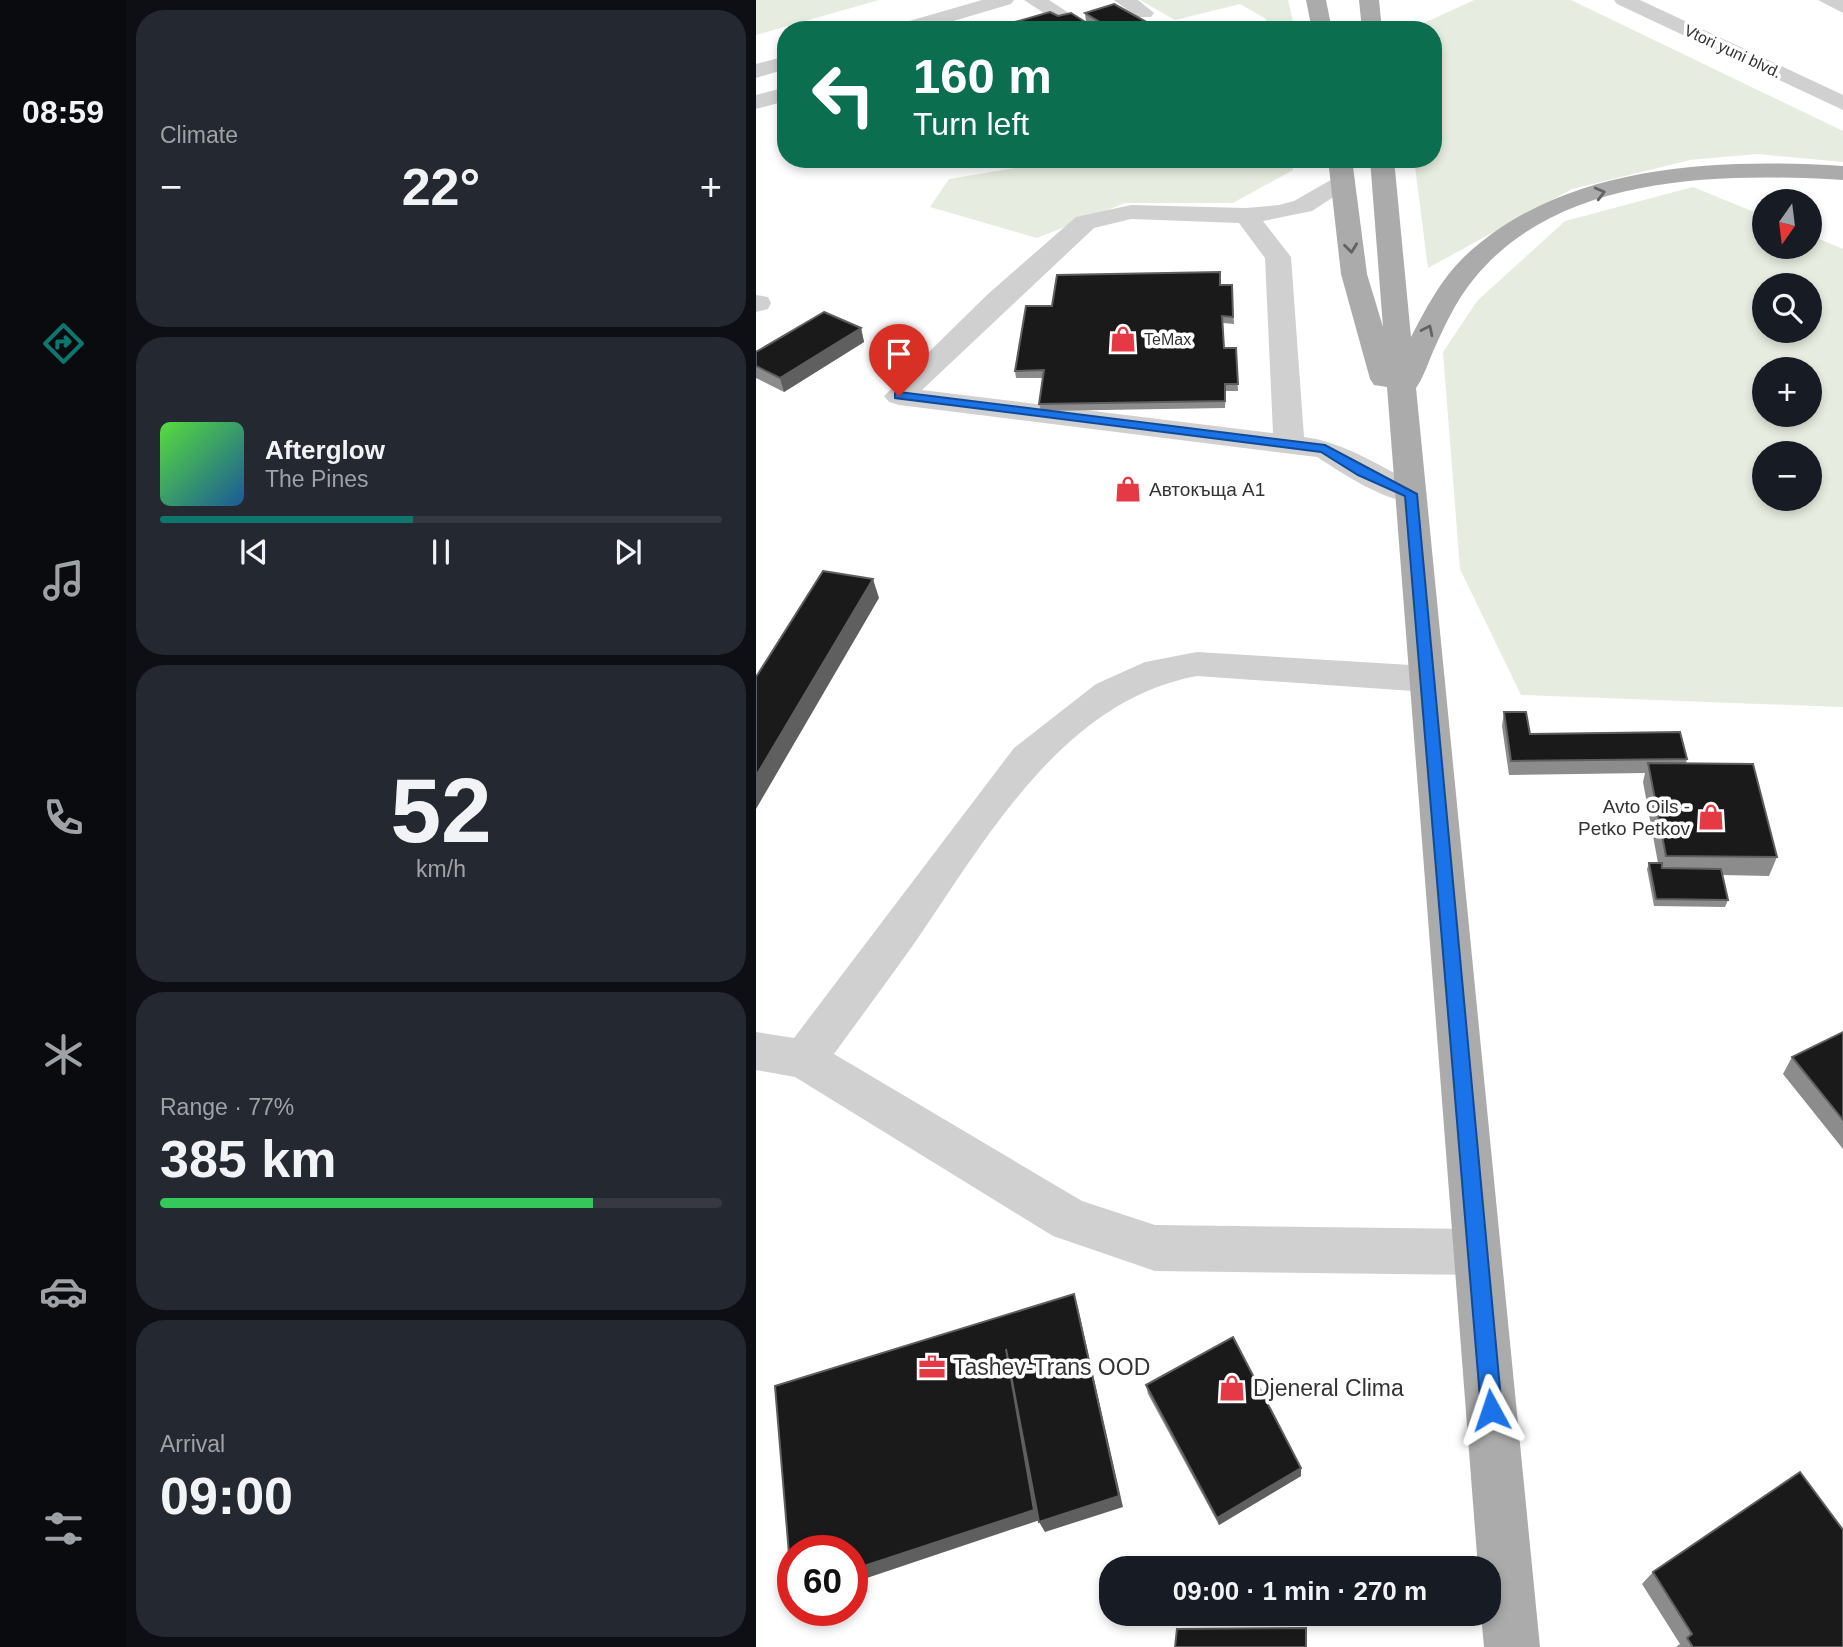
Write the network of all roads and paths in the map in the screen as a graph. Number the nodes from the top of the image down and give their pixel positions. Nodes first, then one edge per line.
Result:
1 (1004, 0) edge
2 (1034, 0) edge
3 (1124, 0) edge
4 (1316, 0) edge
5 (1369, 0) edge
6 (1624, 0) edge
7 (1828, 0) edge
8 (1843, 7) edge
9 (1144, 13) dead end
10 (930, 21) edge
11 (1070, 21) edge
12 (1320, 21) edge
13 (1370, 21) edge
14 (777, 65) edge
15 (756, 71) edge
16 (777, 96) edge
17 (756, 102) edge
18 (1843, 103) edge
19 (1383, 168) edge
20 (1342, 170) edge
21 (1843, 173) edge
22 (1246, 216) junction
23 (1402, 393) junction
24 (1289, 445) junction
25 (1409, 479) junction
26 (1427, 678) junction
27 (756, 1051) edge
28 (804, 1059) junction
29 (1477, 1252) junction
30 (1512, 1647) edge

1 - 10 street
2 - 11 street
3 - 9 street
4 - 12 main road
5 - 13 main road
6 - 18 street, Vtori yuni blvd.
7 - 8 street
14 - 15 street
16 - 17 street
19 - 23 main road
20 - 22 street
20 -> 25 main road
23 -> 21 main road
22 - 24 street
22 - 24 street
23 - 25 main road
24 - 25 street
25 - 26 main road
26 - 28 street
26 - 29 main road
27 - 28 street
28 - 29 street
29 - 30 main road

